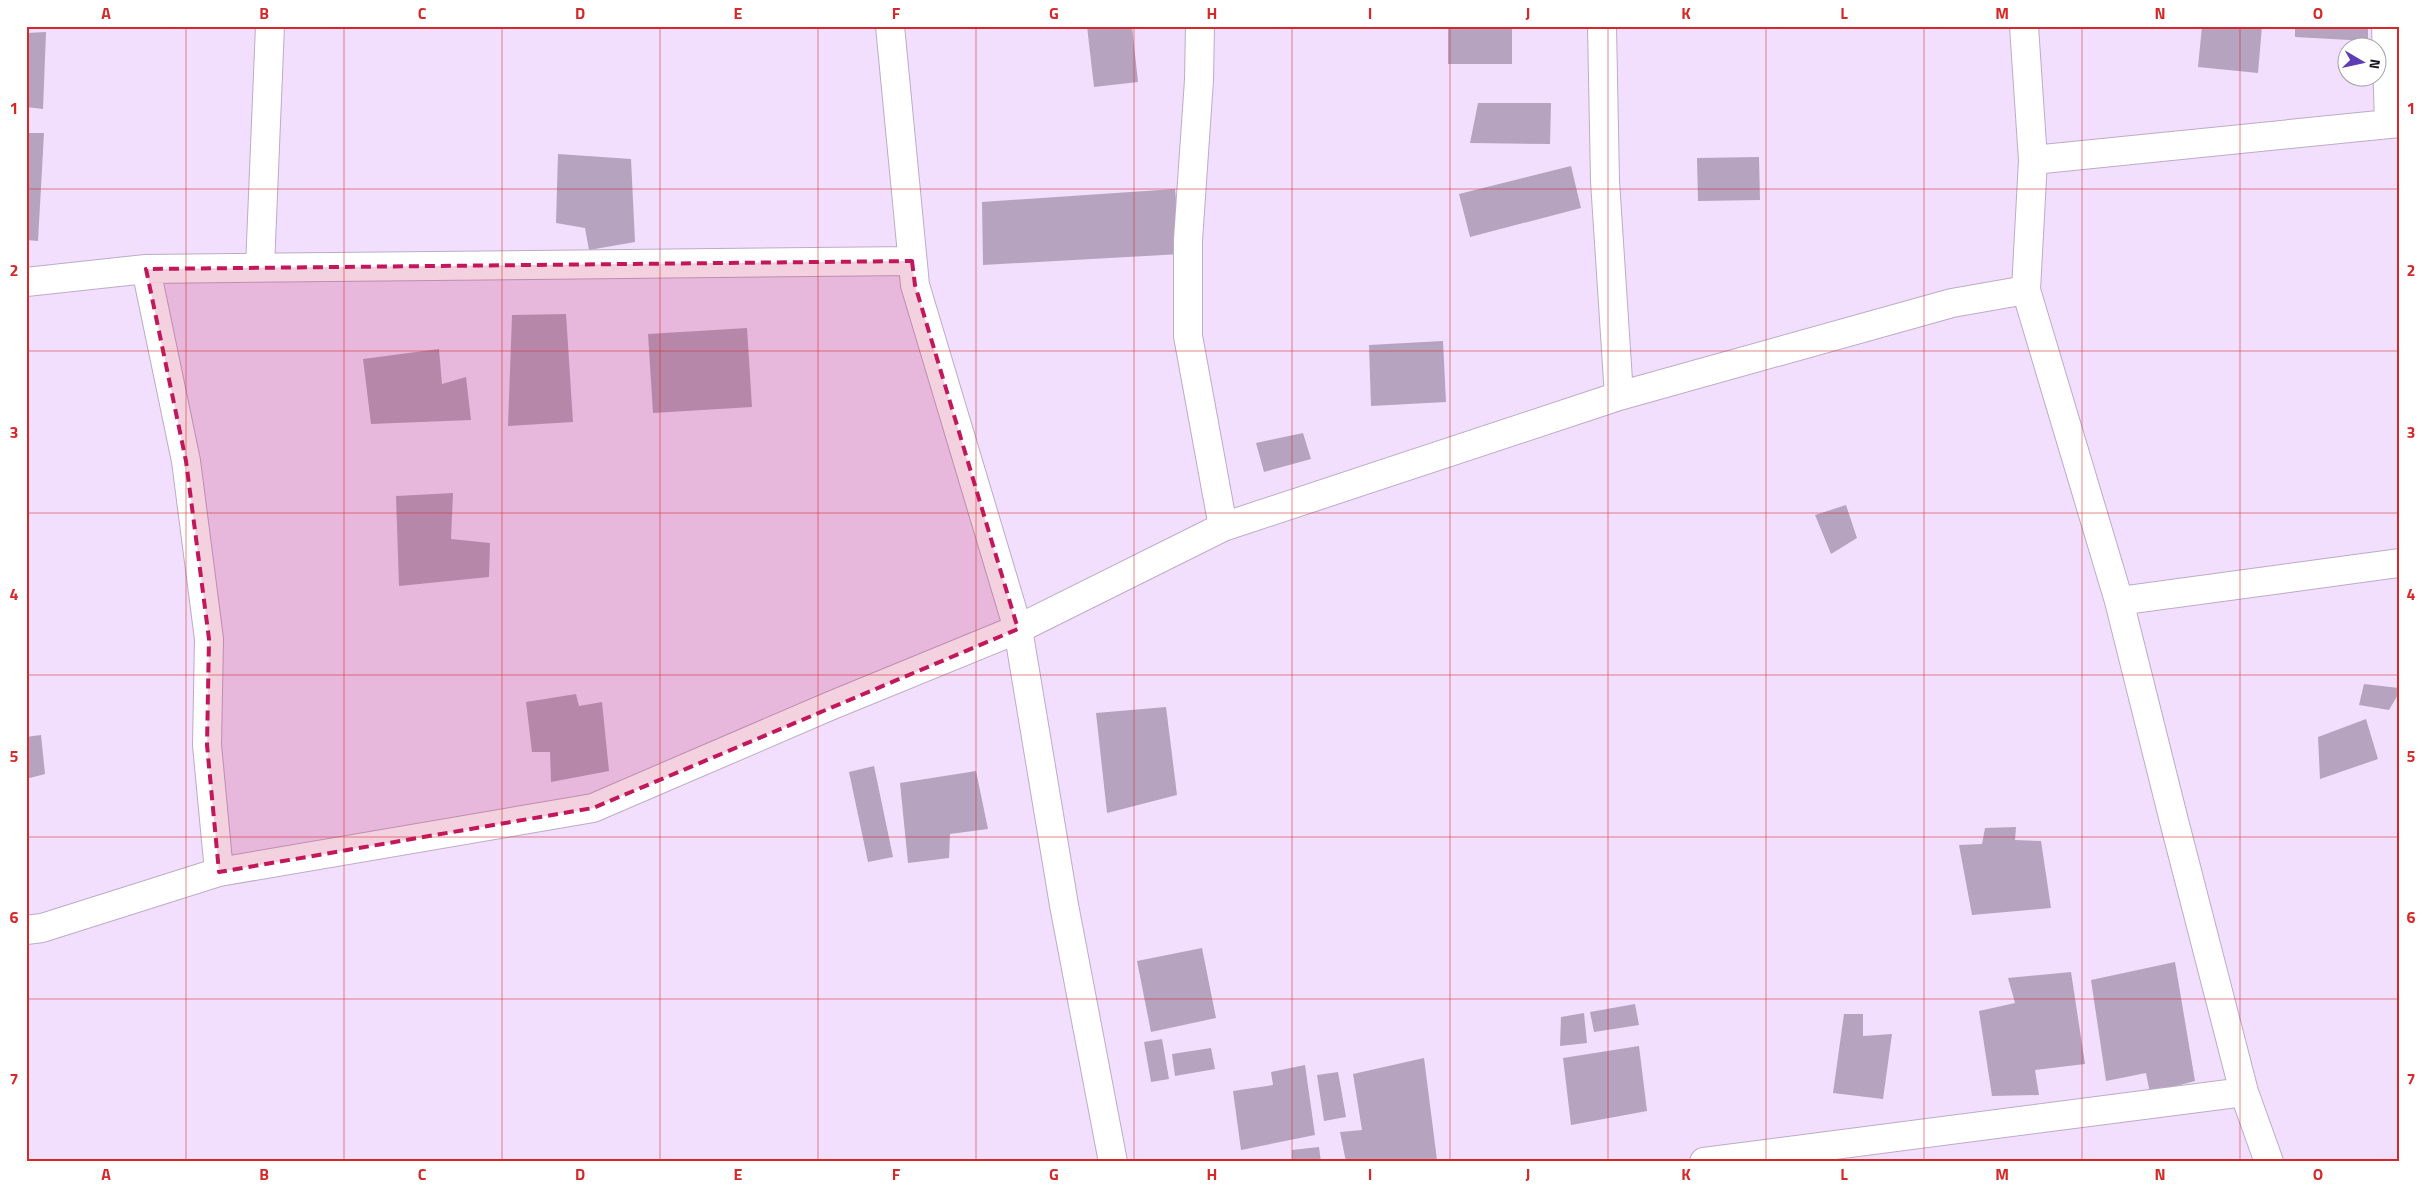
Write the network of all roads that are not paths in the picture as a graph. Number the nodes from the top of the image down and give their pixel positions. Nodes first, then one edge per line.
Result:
1 (270, 26) edge
2 (890, 26) edge
3 (1200, 26) edge
4 (1602, 26) edge
5 (2024, 26) edge
6 (2386, 26) edge
7 (2394, 123) edge
8 (2033, 160) junction
9 (912, 261) junction
10 (260, 267) junction
11 (146, 269) junction
12 (26, 282) edge
13 (2026, 290) junction
14 (1619, 396) junction
15 (1223, 527) junction
16 (2399, 563) edge
17 (2119, 600) junction
18 (1018, 628) junction
19 (219, 872) junction
20 (26, 930) edge
21 (2244, 1092) junction
22 (1113, 1162) edge
23 (1704, 1162) edge
24 (2269, 1162) edge

1 - 10 street
2 - 9 street
3 - 15 street
4 - 14 street
5 - 8 street
6 - 7 street
7 - 8 street
8 - 13 street
9 - 10 street
9 - 18 street
10 - 11 street
11 - 12 street
11 - 19 street
13 - 14 street
13 - 17 street
14 - 15 street
15 - 18 street
16 - 17 street
17 - 21 street
18 - 19 street
18 - 22 street
19 - 20 street
21 - 23 street
21 - 24 street

